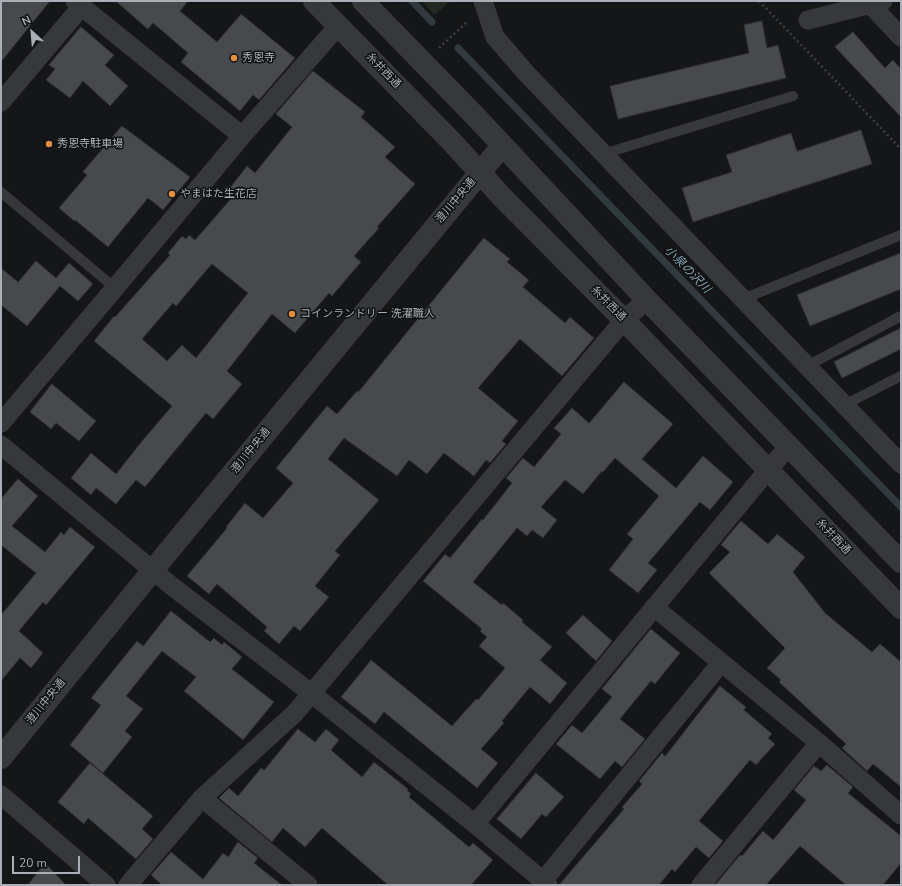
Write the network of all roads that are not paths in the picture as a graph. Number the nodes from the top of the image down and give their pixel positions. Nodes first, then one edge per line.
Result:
1 (314, 1) edge
2 (364, 1) edge
3 (876, 3) edge
4 (79, 4) edge
5 (484, 4) edge
6 (808, 20) dead end
7 (338, 26) junction
8 (901, 37) edge
9 (793, 96) dead end
10 (1, 102) edge
11 (242, 136) junction
12 (502, 146) junction
13 (603, 154) junction
14 (480, 173) junction
15 (1, 192) edge
16 (901, 235) edge
17 (115, 288) junction
18 (743, 299) junction
19 (647, 300) junction
20 (901, 316) edge
21 (624, 320) junction
22 (807, 366) junction
23 (901, 376) edge
24 (844, 405) junction
25 (1, 423) edge
26 (1, 446) edge
27 (789, 446) junction
28 (899, 459) edge
29 (768, 470) junction
30 (901, 562) edge
31 (153, 570) junction
32 (654, 607) junction
33 (901, 608) edge
34 (721, 664) junction
35 (311, 693) junction
36 (819, 743) junction
37 (1, 758) edge
38 (1, 795) edge
39 (202, 798) junction
40 (901, 815) edge
41 (475, 824) junction
42 (546, 883) edge
43 (106, 885) edge
44 (128, 885) edge
45 (308, 885) edge
46 (701, 885) edge

1 - 7 street, 糸井西通
2 - 12 street
3 - 6 street
3 - 8 street
4 - 10 street
4 - 11 street
5 - 13 street
7 - 11 street
7 - 14 street, 糸井西通
9 - 13 lane
11 - 17 street
12 - 14 street, 澄川中央通
12 - 19 street
13 - 18 street
14 - 21 street, 糸井西通
14 - 31 street, 澄川中央通
15 - 17 lane
16 - 18 lane
17 - 25 street
18 - 22 street
19 - 21 street
19 - 27 street
20 - 22 lane
21 - 29 street, 糸井西通
21 - 35 street
22 - 24 street
23 - 24 lane
24 - 28 street
26 - 31 street
27 - 29 street
27 - 30 street
29 - 32 street
29 - 33 street, 糸井西通
31 - 35 street
31 - 37 street, 澄川中央通
32 - 34 street
32 - 41 street
34 - 36 street
34 - 42 street
35 - 39 street
35 - 41 street
36 - 40 street
36 - 46 street
38 - 43 street
39 - 44 street
39 - 45 street
41 - 42 street

